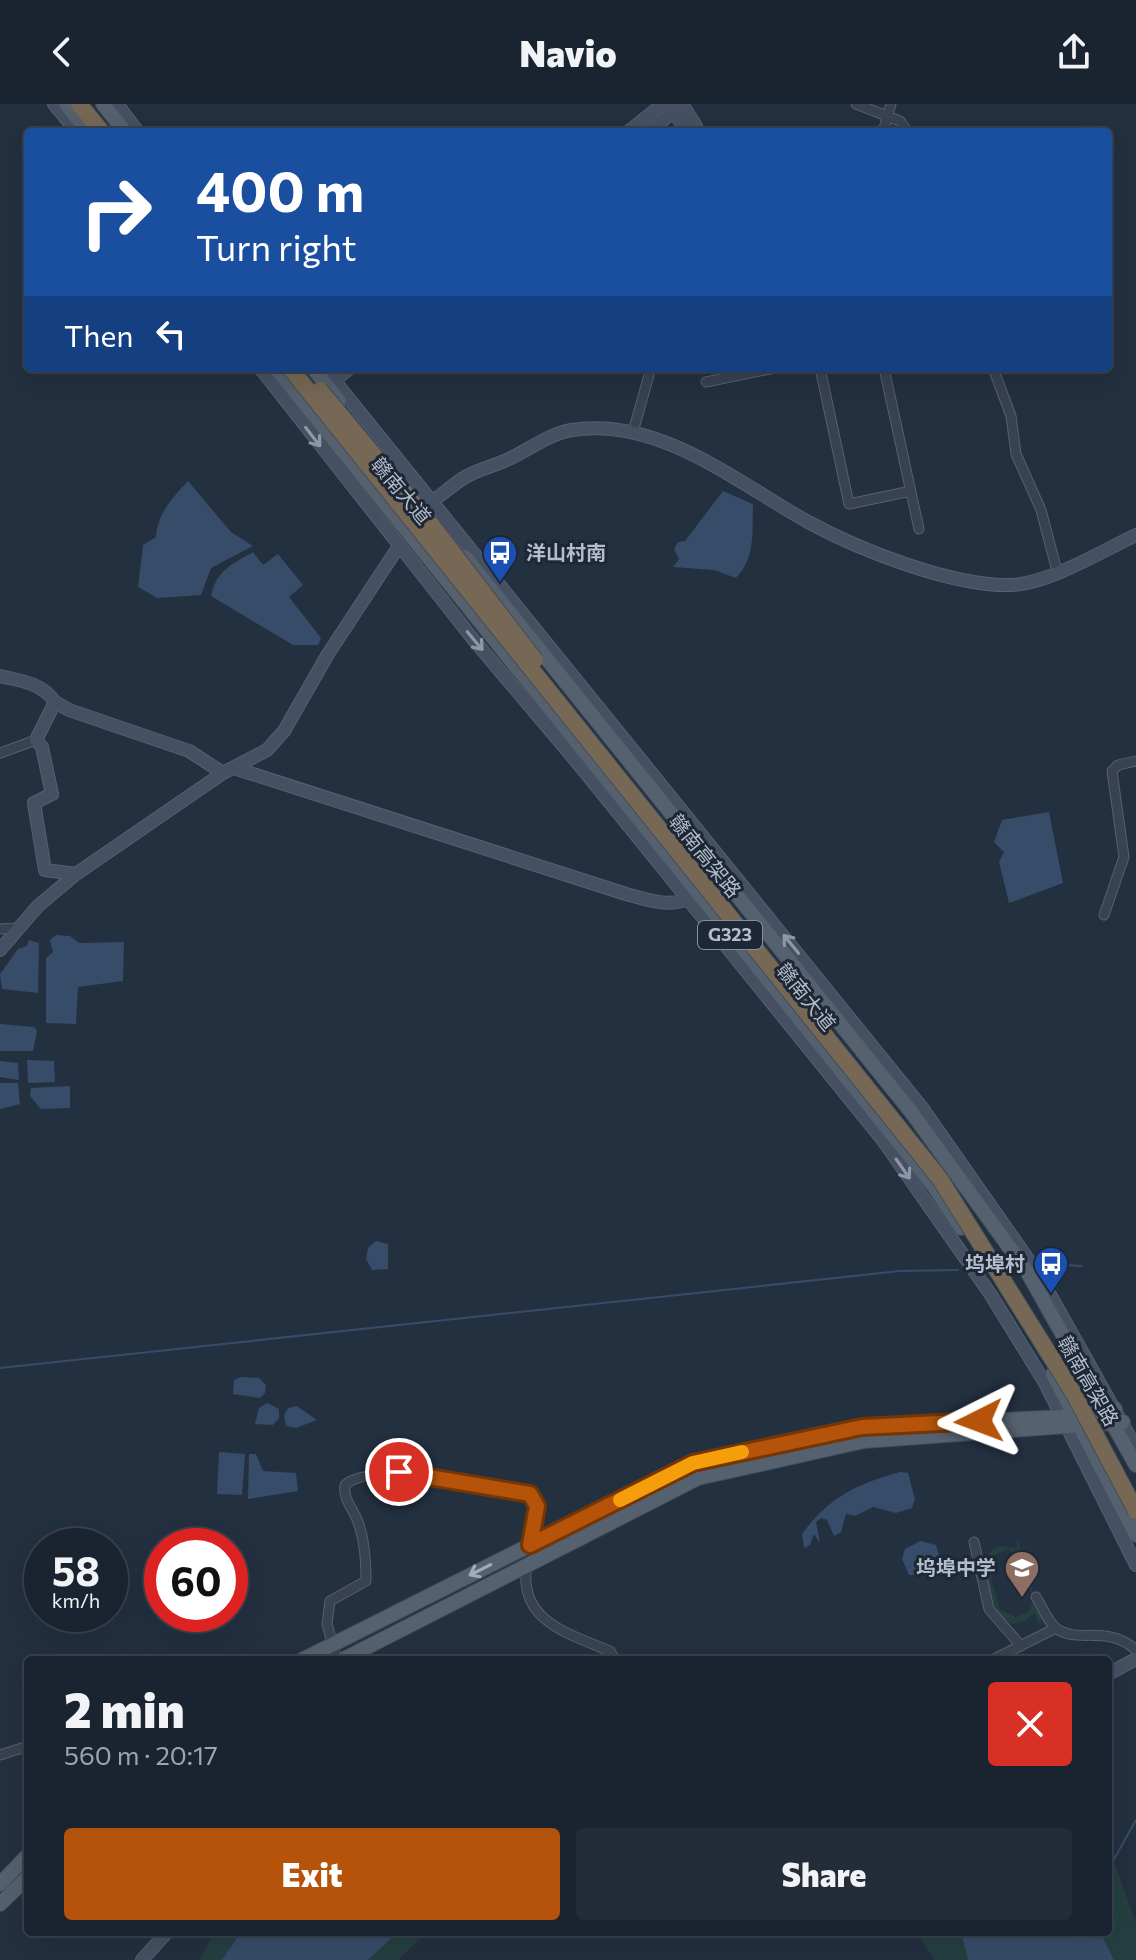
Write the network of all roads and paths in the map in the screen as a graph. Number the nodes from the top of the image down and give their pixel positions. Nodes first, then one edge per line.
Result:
1 (54, 104) edge
2 (66, 104) edge
3 (79, 104) edge
4 (93, 104) edge
5 (103, 104) edge
6 (117, 104) edge
7 (856, 104) edge
8 (891, 104) edge
9 (675, 106) edge
10 (887, 118) junction
11 (74, 128) edge
12 (85, 128) edge
13 (99, 128) edge
14 (112, 128) edge
15 (122, 128) edge
16 (135, 128) edge
17 (635, 128) edge
18 (652, 128) edge
19 (884, 128) edge
20 (905, 128) edge
21 (263, 372) edge
22 (279, 372) edge
23 (293, 372) edge
24 (305, 372) edge
25 (650, 372) edge
26 (755, 372) edge
27 (821, 372) edge
28 (885, 372) edge
29 (994, 372) edge
30 (324, 374) edge
31 (706, 382) dead end
32 (300, 398) junction
33 (633, 432) junction
34 (373, 444) junction
35 (351, 463) junction
36 (911, 491) junction
37 (427, 503) junction
38 (402, 522) junction
39 (919, 529) dead end
40 (1136, 535) edge
41 (399, 546) junction
42 (1057, 571) junction
43 (0, 676) edge
44 (55, 702) junction
45 (36, 740) junction
46 (0, 753) edge
47 (628, 760) junction
48 (1136, 761) edge
49 (237, 769) junction
50 (223, 773) junction
51 (606, 779) junction
52 (682, 827) junction
53 (659, 848) junction
54 (76, 874) junction
55 (686, 900) junction
56 (1104, 915) dead end
57 (17, 928) junction
58 (0, 929) edge
59 (0, 950) edge
60 (1083, 1368) junction
61 (1058, 1382) junction
62 (1113, 1416) junction
63 (1073, 1422) junction
64 (1135, 1457) edge
65 (1103, 1471) junction
66 (1136, 1488) edge
67 (1136, 1511) edge
68 (1136, 1535) edge
69 (974, 1542) dead end
70 (530, 1545) junction
71 (1136, 1565) edge
72 (527, 1566) junction
73 (1036, 1597) dead end
74 (1056, 1628) junction
75 (331, 1645) junction
76 (1021, 1646) junction
77 (1136, 1650) edge
78 (310, 1656) edge
79 (338, 1656) edge
80 (348, 1656) edge
81 (613, 1656) edge
82 (1000, 1656) edge
83 (1136, 1659) edge
84 (1112, 1672) edge
85 (24, 1747) edge
86 (0, 1755) edge
87 (24, 1859) edge
88 (24, 1881) edge
89 (0, 1884) edge
90 (0, 1904) edge
91 (163, 1936) edge
92 (142, 1960) edge

1 - 11 street
2 - 12 main road
3 - 13 highway
4 - 14 highway
5 - 15 main road
6 - 16 street
7 - 10 street
8 - 10 street
9 - 17 street
9 - 18 street
10 - 19 street
10 - 20 street
21 -> 41 street
22 - 32 main road, 赣南大道 / G323
23 - 67 highway, 赣南高架路, bridge
24 - 66 highway, 赣南高架路, bridge
25 - 33 street
26 - 31 street
27 - 36 street
28 - 36 street
29 - 42 street
30 - 32 street
30 - 34 main road, 赣南大道 / G323
30 - 37 street
32 - 35 main road, 赣南大道 / G323
33 - 37 street
33 - 42 street
34 - 35 main road
34 - 37 main road, 赣南大道 / G323
35 - 38 main road, 赣南大道 / G323
36 - 39 street
37 - 38 main road
37 - 47 main road, 赣南大道 / G323
62 -> 37 street
38 - 51 main road, 赣南大道 / G323
40 - 42 street
41 - 49 street
41 -> 55 street
43 - 44 street
44 - 45 street
44 - 50 street
45 - 46 street
45 - 54 street
47 - 51 main road
47 - 52 main road, 赣南大道 / G323
48 - 56 street
49 - 50 street
49 - 55 street
50 - 54 street
51 - 53 main road, 赣南大道 / G323
52 - 53 main road
52 - 60 main road, 赣南大道 / G323
53 - 61 main road, 赣南大道 / G323
54 - 57 street
55 -> 63 street
57 - 58 street
57 - 59 street
60 - 61 main road
60 - 62 main road, 赣南大道 / G323
61 - 63 main road, 赣南大道 / G323
62 - 63 main road
62 - 64 main road, 赣南大道 / G323
63 - 65 main road, 赣南大道 / G323
63 - 70 main road
63 - 71 street
63 - 72 main road
64 - 65 main road
65 - 68 main road, 赣南大道 / G323
69 - 76 street
70 - 72 street
70 -> 75 main road
70 - 75 street
72 - 80 main road
72 - 81 street
73 - 74 street
74 - 76 street
74 - 77 street
75 - 78 main road
75 - 79 street
76 - 82 street
83 - 84 street
85 - 86 street
87 - 89 main road
88 - 90 main road
91 - 92 street

